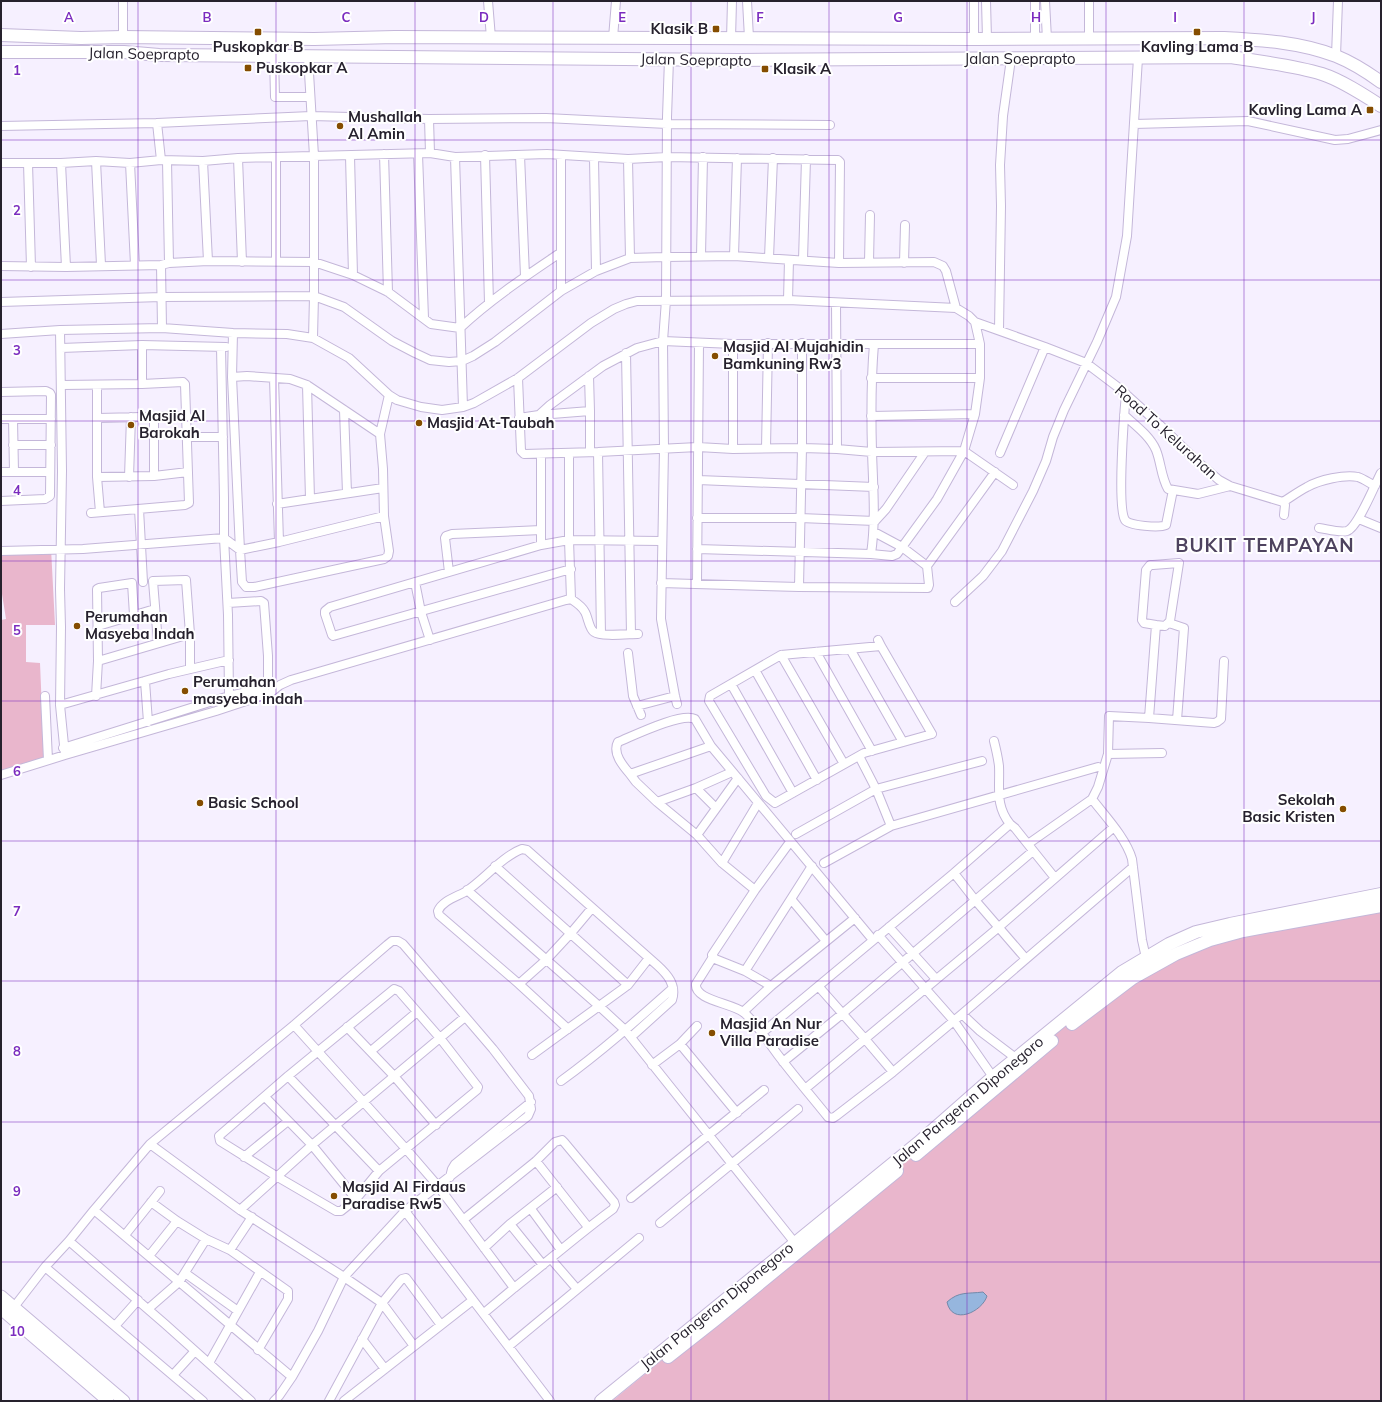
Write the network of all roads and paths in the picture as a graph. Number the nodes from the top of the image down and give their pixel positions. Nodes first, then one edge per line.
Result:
1 (123, 1) edge
2 (488, 1) edge
3 (616, 1) edge
4 (732, 1) edge
5 (747, 1) edge
6 (974, 1) edge
7 (986, 1) edge
8 (1035, 1) edge
9 (1045, 1) edge
10 (1089, 1) edge
11 (1338, 1) edge
12 (1, 35) edge
13 (123, 37) junction
14 (82, 38) junction
15 (491, 38) junction
16 (613, 38) junction
17 (749, 38) junction
18 (731, 39) junction
19 (974, 39) junction
20 (987, 39) junction
21 (1041, 39) junction
22 (1089, 39) junction
23 (1, 52) edge
24 (82, 52) junction
25 (274, 56) junction
26 (308, 56) junction
27 (1336, 56) junction
28 (1138, 58) junction
29 (669, 59) junction
30 (1011, 59) junction
31 (1381, 82) edge
32 (310, 97) junction
33 (1381, 106) edge
34 (310, 116) junction
35 (429, 119) junction
36 (157, 123) junction
37 (667, 124) junction
38 (1134, 124) junction
39 (830, 125) dead end
40 (1, 126) edge
41 (1381, 130) edge
42 (430, 153) junction
43 (384, 154) junction
44 (418, 154) junction
45 (485, 155) junction
46 (520, 155) junction
47 (314, 156) junction
48 (350, 156) junction
49 (561, 156) junction
50 (276, 157) junction
51 (455, 157) junction
52 (667, 157) junction
53 (703, 157) junction
54 (238, 158) junction
55 (594, 158) junction
56 (737, 158) junction
57 (773, 158) junction
58 (628, 159) junction
59 (806, 159) junction
60 (96, 161) junction
61 (164, 161) junction
62 (204, 161) junction
63 (1, 163) edge
64 (28, 163) junction
65 (61, 163) junction
66 (130, 163) junction
67 (870, 215) dead end
68 (905, 225) dead end
69 (560, 253) junction
70 (666, 256) junction
71 (701, 256) junction
72 (734, 256) junction
73 (630, 258) junction
74 (769, 258) junction
75 (789, 260) junction
76 (803, 260) junction
77 (208, 261) junction
78 (276, 261) junction
79 (242, 262) junction
80 (314, 262) junction
81 (839, 262) junction
82 (869, 262) junction
83 (904, 263) junction
84 (165, 264) junction
85 (101, 265) junction
86 (135, 265) junction
87 (1, 266) edge
88 (31, 267) junction
89 (66, 267) junction
90 (596, 271) junction
91 (353, 275) junction
92 (525, 276) junction
93 (561, 291) junction
94 (388, 292) junction
95 (314, 296) junction
96 (161, 297) junction
97 (666, 300) junction
98 (788, 300) junction
99 (1, 302) edge
100 (489, 303) junction
101 (836, 303) junction
102 (956, 308) junction
103 (424, 318) junction
104 (975, 322) junction
105 (162, 328) junction
106 (460, 328) junction
107 (60, 330) junction
108 (999, 330) junction
109 (233, 333) junction
110 (1, 334) edge
111 (313, 338) junction
112 (663, 341) junction
113 (699, 342) junction
114 (768, 343) junction
115 (802, 343) junction
116 (733, 344) junction
117 (836, 344) junction
118 (874, 344) junction
119 (980, 344) junction
120 (142, 345) junction
121 (221, 347) junction
122 (233, 347) junction
123 (1045, 347) junction
124 (61, 348) junction
125 (626, 353) junction
126 (462, 361) junction
127 (1086, 363) junction
128 (589, 376) junction
129 (232, 377) junction
130 (274, 378) junction
131 (518, 378) junction
132 (871, 378) junction
133 (980, 378) junction
134 (142, 384) junction
135 (62, 385) junction
136 (97, 385) junction
137 (307, 385) junction
138 (1, 392) edge
139 (1126, 394) junction
140 (389, 395) junction
141 (463, 407) junction
142 (344, 410) junction
143 (590, 411) junction
144 (975, 414) junction
145 (540, 415) junction
146 (1124, 415) junction
147 (187, 416) junction
148 (871, 416) junction
149 (131, 417) junction
150 (97, 418) junction
151 (154, 418) junction
152 (519, 418) junction
153 (1, 419) edge
154 (12, 419) junction
155 (51, 419) junction
156 (380, 434) junction
157 (188, 437) junction
158 (223, 437) junction
159 (14, 445) junction
160 (51, 445) junction
161 (698, 447) junction
162 (766, 448) junction
163 (802, 448) junction
164 (733, 449) junction
165 (837, 449) junction
166 (627, 450) junction
167 (664, 450) junction
168 (964, 451) junction
169 (594, 452) junction
170 (872, 452) junction
171 (925, 452) junction
172 (569, 453) junction
173 (1000, 453) dead end
174 (541, 454) junction
175 (1, 472) edge
176 (14, 472) junction
177 (50, 472) junction
178 (188, 472) junction
179 (995, 472) junction
180 (1381, 473) edge
181 (154, 476) junction
182 (97, 477) junction
183 (129, 477) junction
184 (698, 480) junction
185 (801, 484) junction
186 (1013, 485) dead end
187 (1230, 486) junction
188 (1375, 486) junction
189 (874, 487) junction
190 (383, 488) junction
191 (1173, 490) junction
192 (347, 493) junction
193 (310, 499) junction
194 (1, 501) edge
195 (1283, 502) junction
196 (277, 504) junction
197 (139, 509) junction
198 (91, 512) dead end
199 (100, 512) junction
200 (1284, 515) dead end
201 (384, 516) junction
202 (697, 518) junction
203 (800, 518) junction
204 (1358, 519) junction
205 (875, 521) junction
206 (1319, 528) dead end
207 (1381, 528) edge
208 (540, 530) junction
209 (874, 532) junction
210 (224, 538) junction
211 (569, 540) junction
212 (600, 540) junction
213 (629, 540) junction
214 (661, 541) junction
215 (279, 542) junction
216 (141, 545) junction
217 (540, 545) junction
218 (902, 547) junction
219 (698, 549) junction
220 (61, 550) junction
221 (240, 550) junction
222 (1, 551) edge
223 (800, 552) junction
224 (871, 554) junction
225 (927, 566) junction
226 (570, 569) junction
227 (449, 572) junction
228 (153, 581) junction
229 (143, 582) junction
230 (414, 582) junction
231 (132, 583) junction
232 (661, 583) junction
233 (697, 584) junction
234 (799, 587) junction
235 (571, 599) junction
236 (956, 602) dead end
237 (228, 603) junction
238 (155, 609) junction
239 (422, 612) junction
240 (134, 615) junction
241 (1169, 623) junction
242 (1156, 625) junction
243 (98, 626) junction
244 (190, 634) junction
245 (601, 634) junction
246 (430, 640) junction
247 (158, 643) junction
248 (850, 649) junction
249 (628, 652) dead end
250 (816, 652) junction
251 (781, 655) junction
252 (229, 660) junction
253 (98, 661) junction
254 (1224, 661) dead end
255 (190, 669) junction
256 (754, 670) junction
257 (145, 681) junction
258 (731, 684) junction
259 (45, 696) dead end
260 (96, 696) junction
261 (229, 696) junction
262 (60, 705) junction
263 (637, 706) junction
264 (641, 715) dead end
265 (1149, 718) junction
266 (1177, 720) junction
267 (148, 722) junction
268 (994, 741) dead end
269 (903, 742) junction
270 (711, 746) junction
271 (64, 751) junction
272 (872, 751) junction
273 (1162, 753) dead end
274 (1108, 754) junction
275 (859, 756) junction
276 (48, 760) junction
277 (982, 761) dead end
278 (844, 764) junction
279 (1098, 767) dead end
280 (732, 772) junction
281 (630, 774) junction
282 (1, 775) edge
283 (738, 778) junction
284 (817, 780) junction
285 (696, 788) junction
286 (876, 789) junction
287 (793, 793) junction
288 (999, 796) junction
289 (1092, 798) junction
290 (657, 802) junction
291 (758, 803) junction
292 (716, 808) junction
293 (1010, 824) junction
294 (890, 826) junction
295 (1114, 827) junction
296 (796, 834) dead end
297 (697, 836) junction
298 (790, 842) junction
299 (1028, 844) junction
300 (1033, 851) junction
301 (722, 863) junction
302 (824, 863) dead end
303 (495, 866) junction
304 (812, 866) junction
305 (1133, 867) junction
306 (954, 874) junction
307 (1055, 878) junction
308 (467, 890) junction
309 (755, 890) junction
310 (1381, 894) edge
311 (791, 899) junction
312 (975, 900) junction
313 (1381, 906) edge
314 (592, 908) junction
315 (855, 918) junction
316 (889, 927) junction
317 (999, 927) junction
318 (571, 934) junction
319 (876, 937) junction
320 (826, 941) junction
321 (913, 953) junction
322 (713, 957) junction
323 (649, 958) junction
324 (1146, 958) junction
325 (1026, 959) junction
326 (546, 960) junction
327 (902, 962) junction
328 (745, 971) junction
329 (936, 979) junction
330 (519, 984) junction
331 (628, 985) junction
332 (771, 986) junction
333 (819, 987) junction
334 (673, 988) junction
335 (926, 988) junction
336 (599, 1006) junction
337 (417, 1012) junction
338 (743, 1012) junction
339 (842, 1014) junction
340 (962, 1014) junction
341 (465, 1017) junction
342 (954, 1021) junction
343 (294, 1025) junction
344 (347, 1026) junction
345 (697, 1026) dead end
346 (568, 1029) junction
347 (625, 1030) junction
348 (762, 1033) junction
349 (631, 1037) junction
350 (440, 1038) junction
351 (866, 1039) junction
352 (680, 1044) junction
353 (371, 1051) junction
354 (317, 1052) junction
355 (532, 1055) dead end
356 (1016, 1059) junction
357 (783, 1062) junction
358 (652, 1065) junction
359 (893, 1072) junction
360 (288, 1076) junction
361 (394, 1076) junction
362 (993, 1078) junction
363 (562, 1081) dead end
364 (805, 1089) junction
365 (764, 1090) dead end
366 (265, 1096) junction
367 (363, 1102) junction
368 (798, 1108) dead end
369 (737, 1113) junction
370 (288, 1121) junction
371 (336, 1125) junction
372 (436, 1125) junction
373 (709, 1136) junction
374 (150, 1144) junction
375 (312, 1145) junction
376 (406, 1149) junction
377 (244, 1157) junction
378 (536, 1161) junction
379 (732, 1164) junction
380 (379, 1172) junction
381 (276, 1176) junction
382 (438, 1186) junction
383 (557, 1188) junction
384 (160, 1191) dead end
385 (631, 1198) dead end
386 (356, 1199) junction
387 (152, 1202) junction
388 (531, 1208) junction
389 (94, 1210) junction
390 (240, 1210) junction
391 (405, 1211) junction
392 (252, 1217) junction
393 (463, 1220) junction
394 (177, 1221) junction
395 (660, 1223) dead end
396 (510, 1224) junction
397 (588, 1227) junction
398 (125, 1236) junction
399 (639, 1238) dead end
400 (206, 1239) junction
401 (69, 1241) junction
402 (795, 1243) junction
403 (484, 1248) junction
404 (230, 1250) junction
405 (561, 1250) junction
406 (149, 1256) junction
407 (551, 1259) junction
408 (543, 1266) junction
409 (45, 1267) junction
410 (260, 1272) junction
411 (185, 1273) junction
412 (344, 1277) junction
413 (179, 1282) junction
414 (514, 1288) junction
415 (577, 1289) junction
416 (1, 1296) edge
417 (138, 1300) junction
418 (473, 1300) junction
419 (382, 1303) junction
420 (14, 1307) junction
421 (1, 1309) edge
422 (148, 1309) junction
423 (238, 1311) junction
424 (484, 1313) junction
425 (441, 1325) junction
426 (115, 1326) junction
427 (230, 1326) junction
428 (362, 1339) junction
429 (414, 1346) junction
430 (509, 1346) junction
431 (258, 1350) junction
432 (195, 1351) junction
433 (209, 1363) junction
434 (385, 1369) junction
435 (173, 1375) junction
436 (292, 1377) junction
437 (279, 1399) edge
438 (108, 1401) edge
439 (124, 1401) edge
440 (203, 1401) edge
441 (251, 1401) edge
442 (329, 1401) edge
443 (344, 1401) edge
444 (550, 1401) edge
445 (601, 1401) edge
446 (612, 1401) edge

1 - 13 street
2 - 15 street
3 - 16 street
4 - 18 street
5 - 17 street
6 - 19 street
7 - 20 street
8 - 21 street
9 - 21 street
10 - 22 street
11 - 27 street
12 - 14 highway, Jalan Soeprapto
13 - 14 highway, Jalan Soeprapto
13 - 15 highway, Jalan Soeprapto
14 - 24 highway
15 - 16 highway, Jalan Soeprapto
16 - 18 highway, Jalan Soeprapto
17 - 18 highway, Jalan Soeprapto
17 - 19 highway, Jalan Soeprapto
19 - 20 highway, Jalan Soeprapto
20 - 21 highway, Jalan Soeprapto
21 - 22 highway, Jalan Soeprapto
22 - 27 highway, Jalan Soeprapto
23 - 24 highway, Jalan Soeprapto
24 - 25 highway, Jalan Soeprapto
25 - 26 highway, Jalan Soeprapto
25 - 32 street
26 - 29 highway, Jalan Soeprapto
26 - 32 street
27 - 31 highway, Jalan Soeprapto
28 - 30 highway, Jalan Soeprapto
28 - 33 highway, Jalan Soeprapto
28 - 38 street
29 - 30 highway, Jalan Soeprapto
29 - 37 street
30 - 108 street
32 - 34 street
34 - 35 street
34 - 36 street
34 - 47 street
35 - 37 street
35 - 42 street
36 - 40 street
36 - 61 street
37 - 39 street
37 - 52 street
38 - 41 street
38 - 127 street
42 - 44 street
42 - 51 street
43 - 44 street
43 - 48 street
43 - 94 street
44 - 103 street
45 - 46 street
45 - 51 street
45 - 100 street
46 - 49 street
46 - 92 street
47 - 48 street
47 - 50 street
47 - 80 street
48 - 91 street
49 - 55 street
49 - 69 street
50 - 54 street
50 - 78 street
51 - 106 street
52 - 53 street
52 - 58 street
52 - 70 street
53 - 56 street
53 - 71 street
54 - 62 street
54 - 79 street
55 - 58 street
55 - 90 street
56 - 57 street
56 - 72 street
57 - 59 street
57 - 74 street
58 - 73 street
59 - 76 street
59 - 81 street
60 - 65 street
60 - 66 street
60 - 85 street
61 - 62 street
61 - 66 street
61 - 84 street
62 - 77 street
63 - 64 street
64 - 65 street
64 - 88 street
65 - 89 street
66 - 86 street
67 - 82 street
68 - 83 street
69 - 92 street
69 - 93 street
70 - 71 street
70 - 73 street
70 - 97 street
71 - 72 street
72 - 74 street
73 - 90 street
74 - 75 street
75 - 76 street
75 - 98 street
76 - 81 street
77 - 79 street
77 - 84 street
78 - 79 street
78 - 80 street
80 - 91 street
80 - 95 street
81 - 82 street
82 - 83 street
83 - 102 street
84 - 86 street
84 - 96 street
85 - 86 street
85 - 89 street
87 - 88 street
88 - 89 street
90 - 93 street
91 - 94 street
92 - 100 street
93 - 126 street
94 - 103 street
95 - 96 street
95 - 111 street
95 - 126 street
96 - 99 street
96 - 105 street
97 - 98 street
97 - 112 street
97 - 131 street
98 - 101 street
100 - 106 street
101 - 102 street
101 - 117 street
102 - 104 street, Road To Kelurahan
103 - 106 street
104 - 108 street, Road To Kelurahan
104 - 119 street
105 - 107 street
105 - 109 street
106 - 126 street
107 - 110 street
107 - 124 street
108 - 123 street, Road To Kelurahan
109 - 111 street
109 - 122 street
111 - 140 street
112 - 113 street
112 - 125 street
112 - 167 street
113 - 116 street
113 - 161 street
114 - 115 street
114 - 116 street
114 - 162 street
115 - 117 street
115 - 163 street
116 - 164 street
117 - 118 street
117 - 165 street
118 - 119 street
118 - 132 street
119 - 133 street
120 - 121 street
120 - 124 street
120 - 134 street
121 - 122 street
121 - 158 street
122 - 129 street
123 - 127 street, Road To Kelurahan
123 - 173 street
124 - 135 street
125 - 128 street
125 - 166 street
126 - 141 street
127 - 139 street, Road To Kelurahan
127 - 236 street
128 - 143 street
128 - 145 street
129 - 130 street
129 - 221 street
130 - 137 street
130 - 196 street
131 - 141 street
131 - 152 street
132 - 133 street
132 - 148 street
133 - 144 street
134 - 136 street
134 - 147 street
135 - 136 street
135 - 220 street
136 - 150 street
137 - 142 street
137 - 193 street
138 - 155 street
139 - 146 street
139 - 187 street, Road To Kelurahan
140 - 141 street
140 - 156 street
142 - 156 street
142 - 192 street
143 - 145 street
143 - 169 street
144 - 148 street
144 - 168 street
145 - 152 street
146 - 191 street
146 - 191 street
147 - 151 street
147 - 157 street
148 - 170 street
149 - 150 street
149 - 151 street
149 - 183 street
150 - 182 street
151 - 181 street
152 - 174 street
153 - 154 street
154 - 155 street
154 - 159 street
155 - 160 street
156 - 190 street
157 - 158 street
157 - 178 street
158 - 210 street
159 - 160 street
159 - 176 street
160 - 177 street
161 - 164 street
161 - 167 street
161 - 184 street
162 - 163 street
162 - 164 street
163 - 165 street
163 - 185 street
165 - 170 street
166 - 167 street
166 - 169 street
166 - 213 street
167 - 214 street
168 - 171 street
168 - 179 street
168 - 218 street
169 - 172 street
169 - 212 street
170 - 171 street
170 - 189 street
171 - 205 street
172 - 174 street
172 - 211 street
174 - 208 street
175 - 176 street
176 - 177 street
177 - 194 street
178 - 181 street
178 - 197 street
179 - 186 street
179 - 225 street
180 - 188 street
181 - 183 street
182 - 183 street
182 - 199 street
184 - 185 street
184 - 202 street
185 - 189 street
185 - 203 street
187 - 191 street
187 - 195 street, Road To Kelurahan
188 - 195 street
188 - 204 street
189 - 205 street
190 - 192 street
190 - 201 street
192 - 193 street
193 - 196 street
195 - 200 street
196 - 215 street
197 - 199 street
197 - 216 street
198 - 199 street
201 - 215 street
201 - 221 street
202 - 203 street
202 - 219 street
203 - 205 street
203 - 223 street
204 - 206 street
204 - 207 street
205 - 209 street
208 - 217 street
208 - 227 street
209 - 218 street
209 - 224 street
210 - 216 street
210 - 221 street
210 - 237 street
211 - 212 street
211 - 217 street
211 - 226 street
212 - 213 street
212 - 245 street
213 - 214 street
213 - 245 street
214 - 232 street
215 - 221 street
216 - 220 street
216 - 229 street
217 - 227 street
218 - 224 street
218 - 225 street
219 - 223 street
219 - 233 street
220 - 222 street
220 - 262 street
223 - 224 street
223 - 234 street
225 - 234 street
226 - 235 street
226 - 239 street
227 - 230 street
228 - 229 street
228 - 238 street
228 - 244 street
229 - 231 street
230 - 239 street
230 - 239 street
231 - 240 street
231 - 243 street
232 - 233 street
232 - 263 street
233 - 234 street
235 - 245 street
235 - 246 street
237 - 252 street
237 - 261 street
238 - 240 street
238 - 247 street
239 - 246 street
240 - 243 street
241 - 242 street
241 - 242 street
241 - 266 street
242 - 265 street
243 - 253 street
244 - 247 street
244 - 255 street
246 - 271 street
247 - 253 street
248 - 250 street
248 - 269 street
248 - 269 street
249 - 263 street
250 - 251 street
250 - 272 street
251 - 256 street
251 - 278 street
252 - 255 street
252 - 261 street
253 - 260 street
254 - 266 street
255 - 257 street
256 - 258 street
256 - 284 street
257 - 260 street
257 - 267 street
258 - 287 street
258 - 287 street
259 - 276 street
260 - 262 street
261 - 267 street
262 - 271 street
263 - 264 street
265 - 266 street
265 - 274 street
267 - 271 street
268 - 288 street
269 - 272 street
270 - 280 street
270 - 281 street
270 - 281 street
271 - 276 street
272 - 275 street
273 - 274 street
274 - 289 street
275 - 278 street
275 - 286 street
276 - 282 street
277 - 286 street
278 - 284 street
279 - 288 street
280 - 283 street
280 - 285 street
281 - 290 street
283 - 291 street
283 - 292 street
284 - 287 street
285 - 290 street
285 - 292 street
286 - 294 street
286 - 296 street
288 - 293 street
288 - 294 street
289 - 295 street
289 - 299 street
290 - 297 street
291 - 298 street
291 - 301 street
292 - 297 street
293 - 299 street
293 - 306 street
294 - 302 street
295 - 305 street
295 - 307 street
297 - 301 street
298 - 304 street
298 - 309 street
299 - 300 street
300 - 307 street
300 - 312 street
301 - 309 street
303 - 308 street
303 - 314 street
303 - 318 street
304 - 311 street
304 - 315 street
305 - 324 street
305 - 325 street
306 - 312 street
306 - 316 street
307 - 317 street
308 - 326 street
308 - 330 street
309 - 322 street
310 - 324 highway, Jalan Pangeran Diponegoro
311 - 320 street
311 - 328 street
312 - 317 street
312 - 321 street
313 - 446 highway, Jalan Pangeran Diponegoro
314 - 318 street
314 - 323 street
315 - 319 street
315 - 320 street
316 - 319 street
316 - 321 street
317 - 325 street
317 - 329 street
318 - 326 street
318 - 331 street
319 - 327 street
319 - 333 street
320 - 332 street
321 - 327 street
321 - 329 street
322 - 328 street
322 - 338 street
323 - 331 street
323 - 334 street
324 - 356 highway, Jalan Pangeran Diponegoro
325 - 340 street
326 - 330 street
326 - 336 street
327 - 335 street
327 - 339 street
328 - 332 street
329 - 335 street
330 - 346 street
331 - 336 street
332 - 338 street
333 - 339 street
333 - 348 street
334 - 347 street
334 - 349 street
335 - 342 street
335 - 351 street
336 - 346 street
336 - 347 street
337 - 344 street
337 - 350 street
337 - 353 street
338 - 348 street
339 - 351 street
339 - 357 street
340 - 342 street
340 - 356 street
341 - 343 street
341 - 350 street
341 - 382 street
342 - 359 street
342 - 362 street
343 - 354 street
343 - 374 street
344 - 353 street
344 - 354 street
345 - 352 street
346 - 355 street
347 - 349 street
347 - 363 street
348 - 357 street
349 - 358 street
350 - 361 street
350 - 372 street
351 - 359 street
351 - 364 street
352 - 358 street
352 - 369 street
353 - 361 street
354 - 360 street
354 - 367 street
356 - 362 highway, Jalan Pangeran Diponegoro
357 - 364 street
358 - 373 street
359 - 364 street
360 - 366 street
360 - 371 street
361 - 367 street
361 - 372 street
362 - 402 highway, Jalan Pangeran Diponegoro
365 - 369 street
366 - 370 street
366 - 377 street
367 - 371 street
367 - 376 street
368 - 379 street
369 - 373 street
370 - 375 street
370 - 377 street
371 - 375 street
371 - 380 street
372 - 376 street
373 - 379 street
373 - 385 street
374 - 389 street
374 - 390 street
375 - 381 street
375 - 386 street
376 - 380 street
376 - 382 street
377 - 381 street
378 - 383 street
378 - 393 street
378 - 397 street
379 - 395 street
379 - 402 street
380 - 386 street
381 - 386 street
381 - 390 street
382 - 391 street
382 - 393 street
383 - 388 street
383 - 397 street
384 - 387 street
387 - 394 street
387 - 398 street
388 - 396 street
388 - 405 street
389 - 398 street
389 - 401 street
390 - 392 street
391 - 412 street
391 - 418 street
392 - 404 street
392 - 412 street
393 - 403 street
394 - 400 street
394 - 406 street
396 - 403 street
396 - 408 street
397 - 405 street
398 - 406 street
399 - 415 street
400 - 404 street
400 - 411 street
401 - 409 street
401 - 417 street
402 - 445 highway, Jalan Pangeran Diponegoro
403 - 414 street
404 - 410 street
405 - 407 street
406 - 413 street
407 - 408 street
407 - 415 street
408 - 414 street
409 - 420 street
409 - 426 street
410 - 423 street
410 - 431 street
411 - 413 street
411 - 423 street
412 - 419 street
412 - 436 street
413 - 422 street
413 - 427 street
414 - 424 street
415 - 430 street
416 - 420 main road
417 - 422 street
417 - 426 street
418 - 424 street
418 - 425 street
419 - 425 street
419 - 428 street
419 - 429 street
420 - 439 main road
421 - 438 main road
422 - 432 street
423 - 427 street
424 - 430 street
425 - 429 street
426 - 435 street
427 - 431 street
427 - 433 street
428 - 434 street
428 - 442 street
429 - 434 street
430 - 444 street
431 - 436 street
432 - 433 street
432 - 435 street
433 - 441 street
434 - 443 street
435 - 440 street
436 - 437 street

